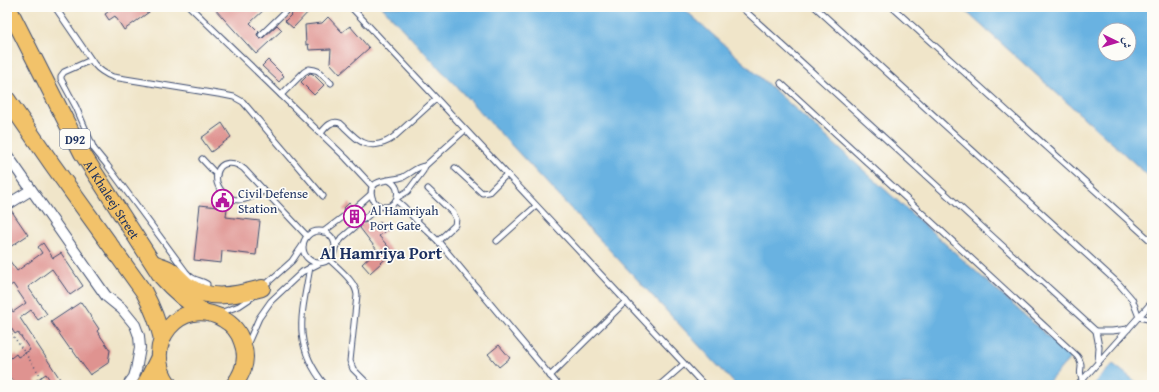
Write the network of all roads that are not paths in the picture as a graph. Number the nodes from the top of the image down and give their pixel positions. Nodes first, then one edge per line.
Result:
1 (8, 7) edge
2 (55, 7) edge
3 (190, 7) edge
4 (290, 7) edge
5 (351, 7) edge
6 (741, 7) edge
7 (815, 7) edge
8 (892, 7) edge
9 (261, 35) dead end
10 (91, 60) junction
11 (331, 83) dead end
12 (781, 83) dead end
13 (281, 95) junction
14 (7, 99) edge
15 (436, 99) junction
16 (465, 130) junction
17 (320, 134) junction
18 (7, 155) edge
19 (202, 159) dead end
20 (425, 166) junction
21 (455, 168) dead end
22 (507, 174) junction
23 (217, 175) junction
24 (388, 180) junction
25 (373, 187) junction
26 (428, 189) dead end
27 (31, 190) junction
28 (264, 191) junction
29 (371, 194) junction
30 (323, 196) dead end
31 (397, 198) junction
32 (7, 206) edge
33 (379, 206) junction
34 (536, 206) junction
35 (354, 209) dead end
36 (347, 214) dead end
37 (364, 219) dead end
38 (357, 225) dead end
39 (323, 232) junction
40 (308, 236) junction
41 (438, 241) junction
42 (497, 241) dead end
43 (1152, 242) edge
44 (303, 245) junction
45 (335, 247) junction
46 (330, 260) junction
47 (154, 264) junction
48 (318, 264) junction
49 (310, 267) junction
50 (262, 288) junction
51 (206, 294) junction
52 (626, 301) junction
53 (1152, 302) edge
54 (209, 314) junction
55 (1139, 317) junction
56 (1152, 320) edge
57 (1128, 330) junction
58 (1096, 331) junction
59 (162, 339) junction
60 (244, 358) junction
61 (158, 359) junction
62 (684, 364) junction
63 (1098, 364) junction
64 (550, 376) junction
65 (1083, 380) junction
66 (128, 385) edge
67 (145, 385) edge
68 (169, 385) edge
69 (234, 385) edge
70 (251, 385) edge
71 (325, 385) edge
72 (369, 385) edge
73 (558, 385) edge
74 (660, 385) edge
75 (704, 385) edge
76 (1078, 385) edge

1 - 47 main road, Al Khaleej Street / D92
2 - 10 lane
3 - 13 lane
4 - 9 lane
5 - 15 lane
6 - 58 lane
7 - 55 lane
8 - 43 lane
10 - 30 lane
10 - 51 lane
11 - 13 lane
12 - 65 lane
13 - 17 lane
14 - 59 main road, Al Khaleej Street / D92
15 - 16 lane
15 - 17 lane
16 - 20 lane
16 - 22 lane
17 - 25 lane
18 - 27 street
19 - 23 lane
20 - 24 lane
20 - 31 lane
21 - 22 lane
22 - 34 lane
23 - 28 lane
23 - 28 lane
24 - 25 lane
24 - 31 lane
25 - 29 lane
26 - 41 lane
27 - 32 street
27 - 66 street
28 - 40 lane
29 - 33 lane
29 - 35 lane
31 - 33 lane
31 - 41 lane
33 - 37 lane
34 - 42 lane
34 - 52 lane
36 - 39 lane
38 - 45 lane
39 - 40 lane
39 - 45 lane
40 - 44 lane
41 - 64 lane
44 - 48 lane
44 - 50 lane
45 - 46 lane
46 - 48 lane
46 - 72 lane
47 - 51 main road
47 - 54 main road, Al Khaleej Street / D92
48 - 49 lane
49 - 60 lane
49 - 71 lane
50 - 51 main road
50 - 54 lane
52 - 62 lane
52 - 64 lane
53 - 55 lane
54 - 59 main road
54 - 60 main road, Al Khaleej Street
55 - 56 lane
55 - 57 lane
57 - 58 lane
57 - 63 lane
58 - 63 lane
59 - 61 main road
60 - 69 main road
60 - 70 main road
61 - 67 main road
61 - 68 main road
62 - 74 lane
62 - 75 lane
63 - 65 lane
64 - 73 lane
65 - 76 lane

